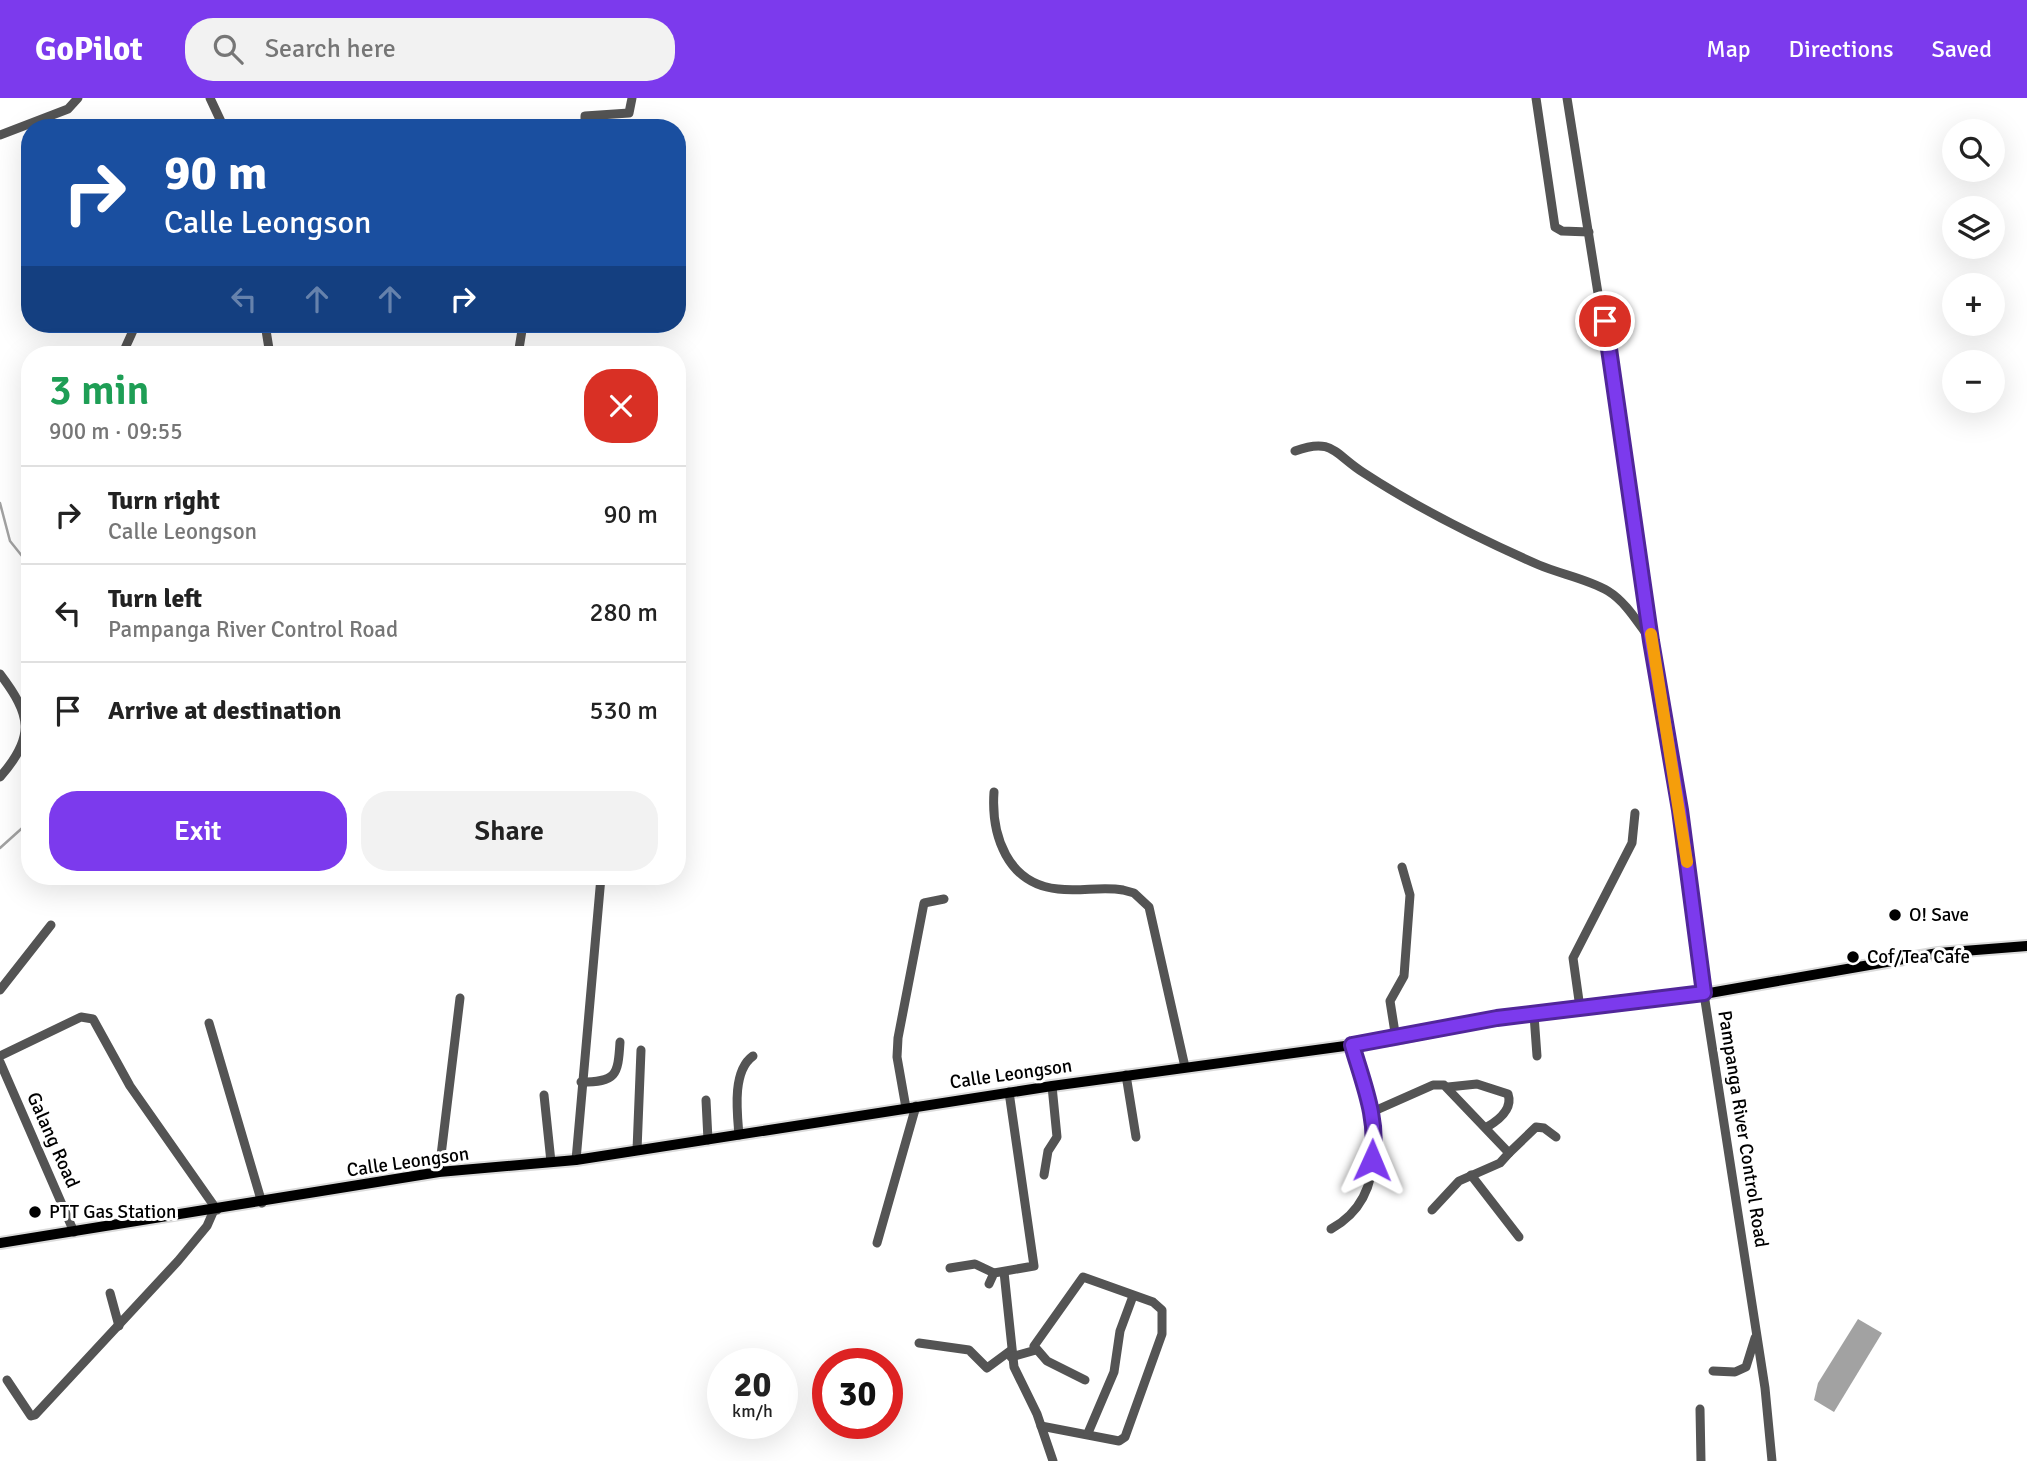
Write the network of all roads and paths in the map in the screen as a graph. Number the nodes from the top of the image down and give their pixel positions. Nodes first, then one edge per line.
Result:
1 (78, 98) edge
2 (210, 98) edge
3 (632, 98) edge
4 (1536, 98) edge
5 (1567, 98) edge
6 (42, 119) edge
7 (220, 119) edge
8 (585, 119) edge
9 (21, 127) edge
10 (0, 135) edge
11 (1589, 232) junction
12 (1295, 450) dead end
13 (1651, 641) junction
14 (0, 674) edge
15 (21, 706) edge
16 (21, 747) edge
17 (0, 777) edge
18 (994, 792) dead end
19 (1635, 813) dead end
20 (1402, 867) dead end
21 (600, 885) edge
22 (944, 899) dead end
23 (51, 925) dead end
24 (2027, 946) edge
25 (0, 990) edge
26 (1704, 993) junction
27 (460, 998) dead end
28 (1580, 1007) junction
29 (1534, 1015) junction
30 (209, 1023) dead end
31 (1396, 1039) junction
32 (620, 1042) dead end
33 (1352, 1045) junction
34 (641, 1050) dead end
35 (753, 1056) dead end
36 (1538, 1056) dead end
37 (0, 1059) edge
38 (1185, 1067) junction
39 (1126, 1075) junction
40 (581, 1082) junction
41 (1052, 1086) junction
42 (1448, 1087) junction
43 (1009, 1092) junction
44 (544, 1095) dead end
45 (706, 1100) dead end
46 (911, 1107) junction
47 (1372, 1112) junction
48 (1487, 1127) junction
49 (739, 1135) junction
50 (1136, 1137) dead end
51 (1556, 1138) dead end
52 (708, 1140) junction
53 (637, 1150) junction
54 (1509, 1153) junction
55 (576, 1160) junction
56 (551, 1162) junction
57 (439, 1172) junction
58 (1044, 1175) dead end
59 (1471, 1175) junction
60 (262, 1203) junction
61 (215, 1210) junction
62 (1432, 1210) dead end
63 (1331, 1229) dead end
64 (74, 1232) junction
65 (1519, 1237) dead end
66 (0, 1243) edge
67 (877, 1243) dead end
68 (950, 1268) dead end
69 (999, 1272) junction
70 (989, 1284) dead end
71 (110, 1293) dead end
72 (1133, 1296) junction
73 (119, 1326) junction
74 (1757, 1338) junction
75 (919, 1343) dead end
76 (1036, 1350) junction
77 (1011, 1354) junction
78 (1713, 1371) dead end
79 (7, 1380) dead end
80 (1086, 1380) dead end
81 (1700, 1409) dead end
82 (1041, 1426) junction
83 (1088, 1433) junction
84 (1050, 1460) edge
85 (1701, 1461) edge
86 (1772, 1461) edge

1 - 6 street
2 - 7 street
3 - 8 street
4 - 11 street
5 - 11 street, Pampanga River Control Road
9 - 10 street
11 - 13 street, Pampanga River Control Road
12 - 13 street
13 - 26 street, Pampanga River Control Road
14 - 15 street
16 - 17 street
18 - 38 street
19 - 28 street
20 - 31 street
21 - 40 street
22 - 46 street
23 - 25 street
24 - 26 main road, Calle Leongson
26 - 28 main road, Calle Leongson
26 - 74 street, Pampanga River Control Road
27 - 57 street
28 - 29 main road, Calle Leongson
29 - 31 main road, Calle Leongson
29 - 36 street
30 - 60 street
31 - 33 main road, Calle Leongson
32 - 40 street
33 - 38 main road, Calle Leongson
33 - 47 street
34 - 53 street
35 - 49 street
37 - 61 street
37 - 64 street, Galang Road
38 - 39 main road, Calle Leongson
39 - 41 main road, Calle Leongson
39 - 50 street
40 - 55 street
41 - 43 main road, Calle Leongson
41 - 58 street
42 - 47 street
42 - 48 street
42 - 48 street
43 - 46 main road, Calle Leongson
43 - 69 street
44 - 56 street
45 - 52 street
46 - 49 main road, Calle Leongson
46 - 67 street
47 - 63 street
48 - 54 street
49 - 52 main road, Calle Leongson
51 - 54 street
52 - 53 main road, Calle Leongson
53 - 55 main road, Calle Leongson
54 - 59 street
55 - 56 main road, Calle Leongson
56 - 57 main road, Calle Leongson
57 - 60 main road, Calle Leongson
59 - 62 street
59 - 65 street
60 - 61 main road, Calle Leongson
61 - 64 main road, Calle Leongson
61 - 73 street
64 - 66 main road, Calle Leongson
68 - 69 street
69 - 70 street
69 - 77 street
71 - 73 street
72 - 76 street
72 - 83 street
72 - 83 street
73 - 79 street
74 - 78 street
74 - 86 street, Pampanga River Control Road
75 - 77 street
76 - 77 street
76 - 80 street
77 - 82 street
81 - 85 street
82 - 83 street
82 - 84 street

